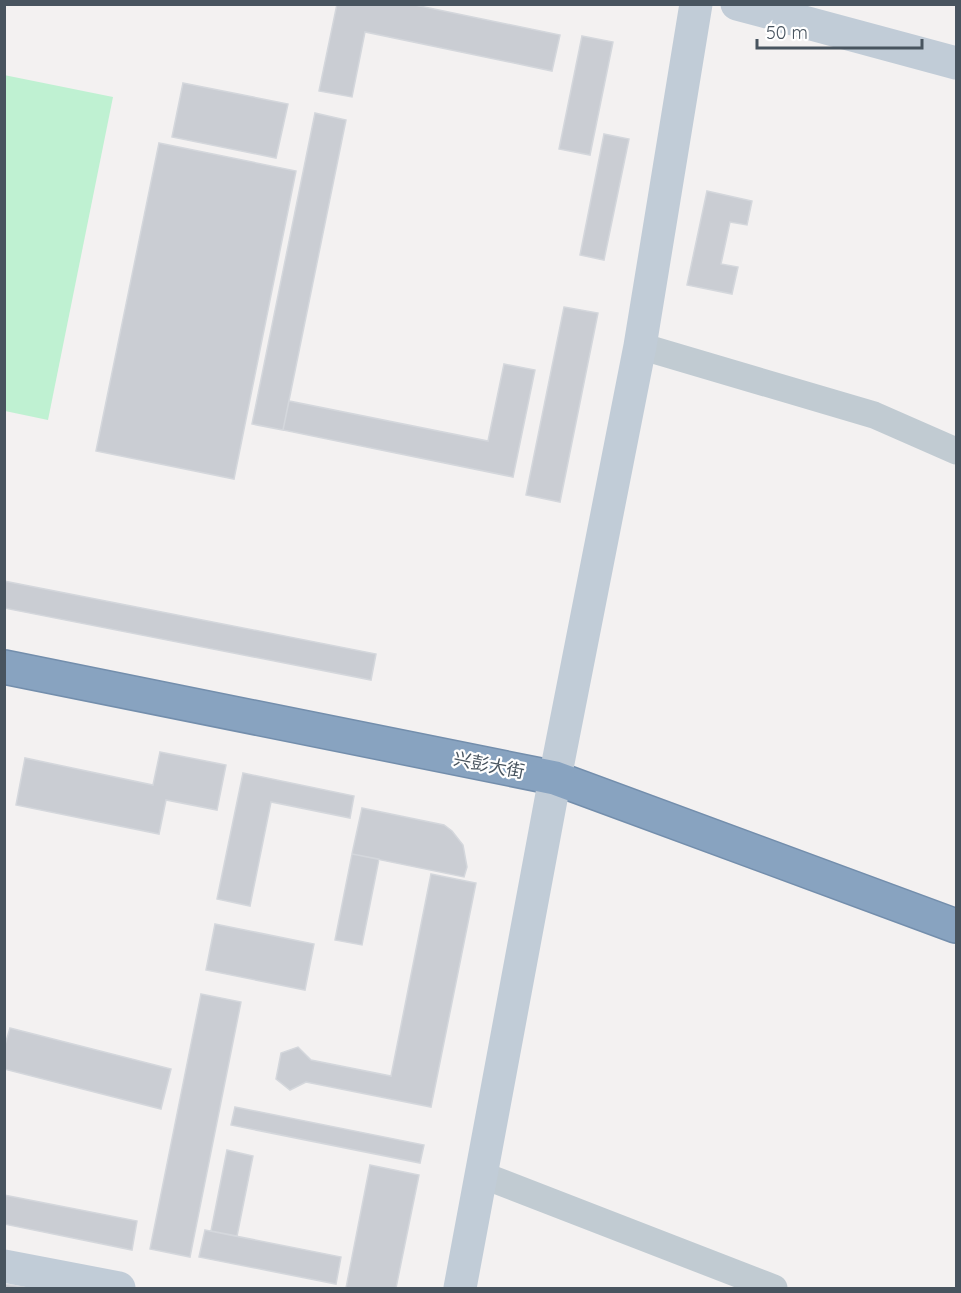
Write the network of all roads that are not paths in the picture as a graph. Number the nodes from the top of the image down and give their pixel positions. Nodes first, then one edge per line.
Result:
1 (696, 4) edge
2 (737, 4) edge
3 (957, 63) edge
4 (640, 346) junction
5 (957, 451) edge
6 (4, 667) edge
7 (555, 778) junction
8 (957, 926) edge
9 (482, 1175) junction
10 (4, 1266) edge
11 (119, 1288) edge
12 (460, 1288) edge
13 (774, 1288) edge

1 - 4 street
2 - 3 street
4 - 5 street
4 - 7 street
6 - 7 highway, 兴彭大街
7 - 8 highway, 兴彭大街
7 - 9 street
9 - 12 street
9 - 13 street
10 - 11 street

